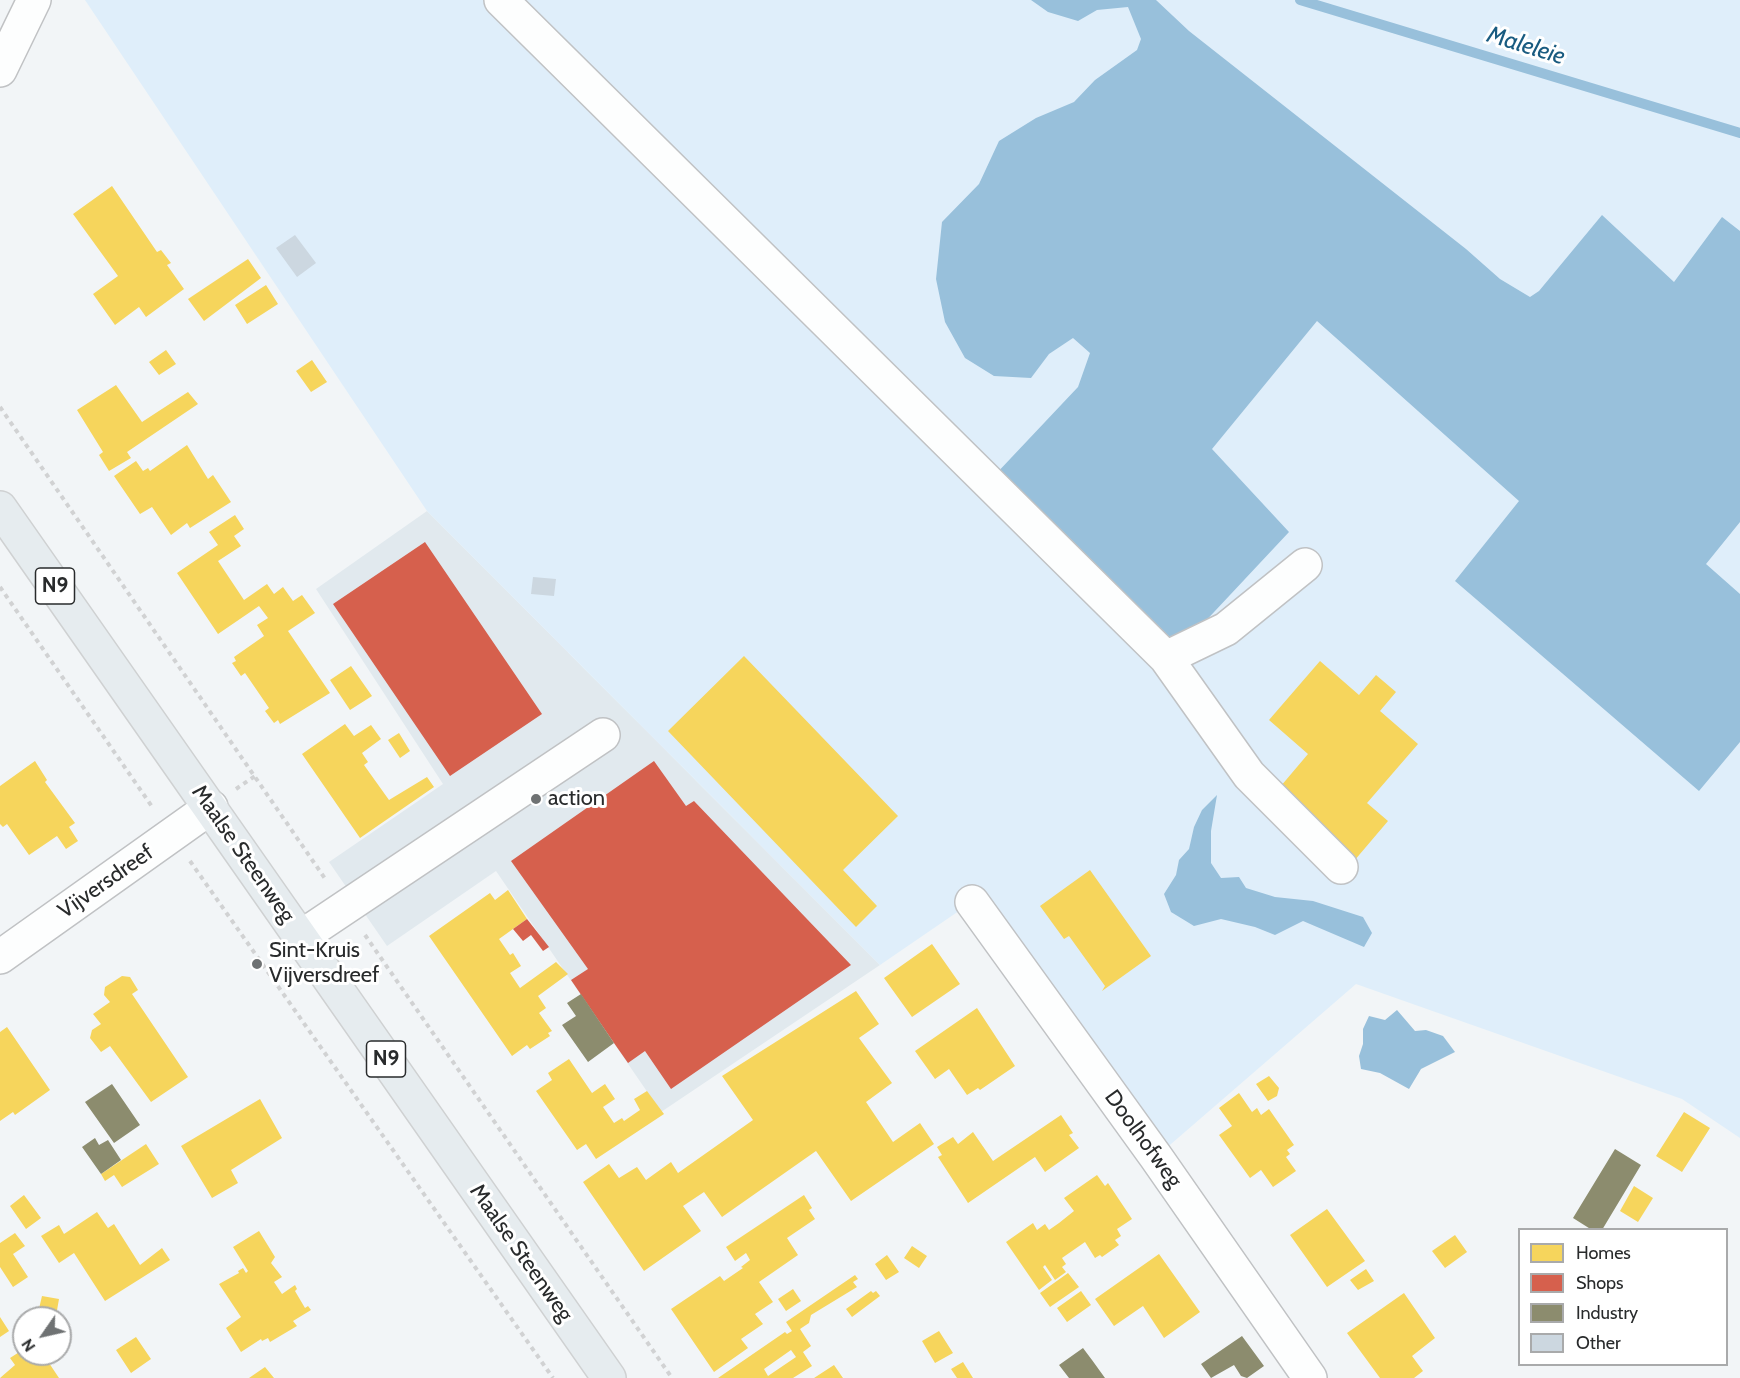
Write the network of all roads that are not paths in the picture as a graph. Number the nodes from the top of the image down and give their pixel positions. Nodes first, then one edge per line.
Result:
1 (34, 0) edge
2 (501, 0) edge
3 (0, 70) edge
4 (0, 508) edge
5 (1305, 565) dead end
6 (1166, 658) junction
7 (603, 735) dead end
8 (211, 807) junction
9 (1341, 867) dead end
10 (972, 902) dead end
11 (301, 936) junction
12 (0, 957) edge
13 (609, 1378) edge
14 (1310, 1378) edge

1 - 3 street
2 - 6 street
4 - 8 main road, Maalse Steenweg / N9
5 - 6 street
6 - 9 street
7 - 11 street
8 - 11 main road, Maalse Steenweg / N9
8 - 12 street, Vijversdreef
10 - 14 street, Doolhofweg
11 - 13 main road, Maalse Steenweg / N9

